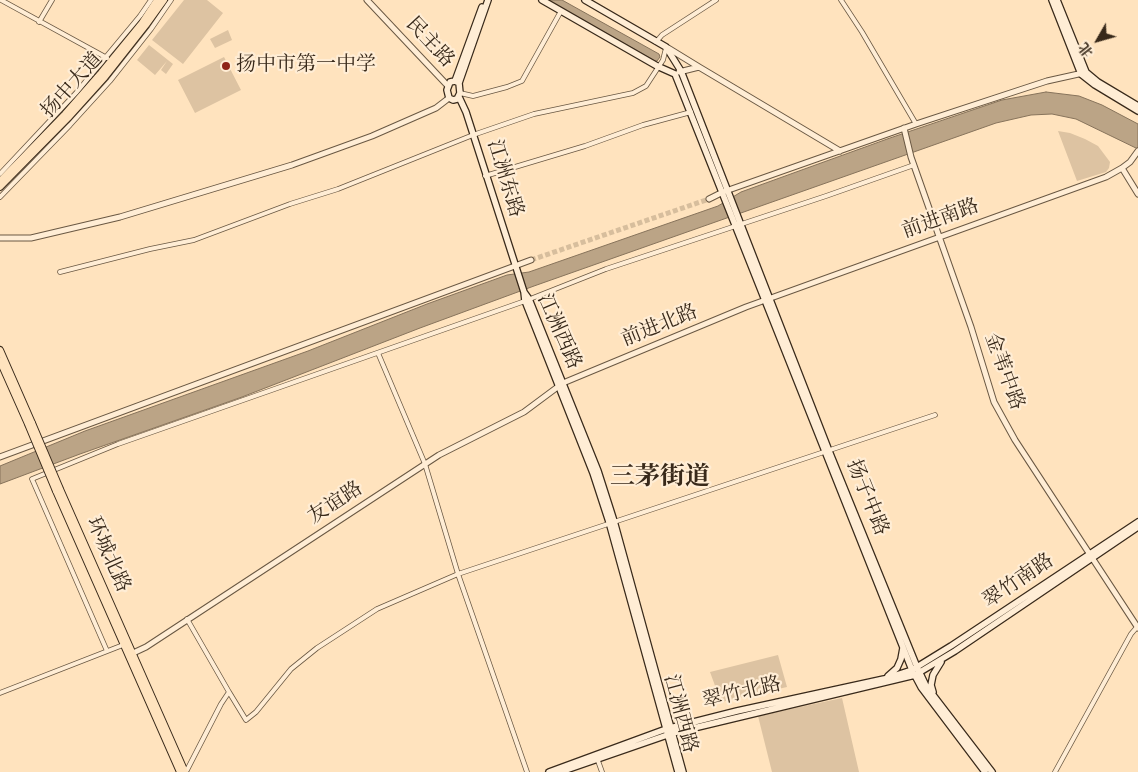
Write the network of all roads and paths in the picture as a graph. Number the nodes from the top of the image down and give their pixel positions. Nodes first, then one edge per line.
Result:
1 (1, 0) edge
2 (52, 0) edge
3 (151, 0) edge
4 (158, 0) edge
5 (164, 0) edge
6 (171, 0) edge
7 (367, 0) edge
8 (484, 0) edge
9 (488, 0) edge
10 (542, 0) edge
11 (585, 0) edge
12 (716, 0) edge
13 (841, 0) edge
14 (1052, 0) edge
15 (1057, 0) edge
16 (561, 11) junction
17 (39, 22) junction
18 (656, 42) junction
19 (666, 47) junction
20 (109, 59) junction
21 (657, 66) junction
22 (700, 67) junction
23 (678, 72) junction
24 (1084, 73) junction
25 (457, 82) junction
26 (448, 86) junction
27 (460, 95) junction
28 (450, 98) junction
29 (1138, 106) edge
30 (1138, 111) edge
31 (691, 112) junction
32 (916, 124) junction
33 (904, 130) junction
34 (473, 135) junction
35 (840, 151) junction
36 (1138, 151) edge
37 (914, 165) junction
38 (1122, 168) junction
39 (0, 174) edge
40 (485, 176) junction
41 (0, 181) edge
42 (0, 187) edge
43 (726, 194) junction
44 (1138, 194) edge
45 (0, 197) edge
46 (709, 199) tunnel mouth
47 (738, 223) junction
48 (940, 236) junction
49 (0, 238) edge
50 (531, 260) tunnel mouth
51 (515, 268) junction
52 (60, 272) dead end
53 (524, 292) joint
54 (527, 300) junction
55 (767, 300) junction
56 (0, 350) edge
57 (378, 353) junction
58 (0, 361) edge
59 (561, 384) junction
60 (935, 415) dead end
61 (30, 423) junction
62 (827, 451) junction
63 (0, 458) edge
64 (425, 464) junction
65 (58, 490) junction
66 (612, 522) junction
67 (1138, 522) edge
68 (1138, 527) edge
69 (1090, 557) junction
70 (458, 574) junction
71 (187, 620) junction
72 (1138, 627) edge
73 (123, 644) junction
74 (904, 648) junction
75 (107, 651) junction
76 (130, 655) junction
77 (945, 657) junction
78 (916, 671) junction
79 (884, 679) junction
80 (0, 692) edge
81 (229, 692) junction
82 (934, 697) junction
83 (669, 731) junction
84 (596, 758) junction
85 (180, 772) edge
86 (186, 772) edge
87 (527, 772) edge
88 (549, 772) edge
89 (560, 772) edge
90 (602, 772) edge
91 (678, 772) edge
92 (683, 772) edge
93 (985, 772) edge
94 (992, 772) edge
95 (1055, 772) edge

1 - 17 street
2 - 17 street
3 - 20 street
4 - 20 main road, 扬中大道
5 - 42 main road, 扬中大道
6 - 45 street
7 - 26 street, 民主路
8 - 25 main road
9 - 25 main road
10 - 16 main road
11 - 18 main road
12 - 18 street
13 - 32 street
14 - 24 main road
15 - 24 main road
16 - 21 main road
16 - 27 street
17 - 20 street
18 - 19 main road
19 - 21 street
19 - 22 street
19 - 23 main road
20 - 39 street
20 - 41 main road, 扬中大道
21 - 23 main road
21 - 34 street
22 - 23 street
22 - 35 street
23 - 31 main road
23 - 43 main road
24 - 29 main road
24 - 30 main road
24 - 32 street
25 - 26 main road
25 - 27 main road
26 - 28 main road
27 - 28 main road
27 - 34 main road, 江洲东路
28 - 49 street
31 - 40 street
31 - 43 main road
32 - 33 street
33 - 35 street
33 - 37 street, 金苇中路
34 - 40 main road, 江洲东路
34 - 52 street
35 - 43 street
36 - 38 street, 前进南路
37 - 47 street
37 - 48 street, 金苇中路
38 - 44 street
38 - 48 street, 前进南路
40 - 51 main road, 江洲东路
43 - 46 street
43 - 47 main road, 扬子中路
47 - 54 street
47 - 55 main road, 扬子中路
48 - 55 street, 前进南路
48 - 69 street, 金苇中路
50 - 51 street
51 - 53 main road, 江洲东路
51 - 63 street
53 - 54 main road, 江洲西路
54 - 57 street
54 - 59 main road, 江洲西路
55 - 59 street, 前进北路
55 - 62 main road, 扬子中路
56 - 61 main road, 环城北路
57 - 64 street
57 - 75 street
58 - 61 main road, 环城北路
59 - 64 street, 友谊路
59 - 66 main road, 江洲西路
60 - 62 street
61 - 65 main road, 环城北路, bridge
62 - 66 street
62 - 74 main road, 扬子中路
62 - 78 main road, 扬子中路
64 - 70 street
64 - 71 street, 友谊路
65 - 73 main road, 环城北路
65 - 76 main road, 环城北路
66 - 70 street
66 - 83 main road, 江洲西路
67 - 69 main road, 翠竹南路
68 - 69 main road, 翠竹南路
69 - 72 street, 金苇中路
69 - 77 main road, 翠竹南路
69 - 78 main road, 翠竹南路
70 - 81 street
70 - 87 street
71 - 76 street, 友谊路
71 - 81 street
72 - 95 street
73 - 75 street
73 - 76 main road, 环城北路
74 - 78 main road, 扬子中路
74 - 79 main road
75 - 80 street
76 - 85 main road, 环城北路
76 - 86 main road, 环城北路
77 - 78 main road, 翠竹南路
77 - 82 main road
78 - 79 main road, 翠竹北路
78 - 82 main road, 扬子中路
78 - 83 main road, 翠竹北路
78 - 93 main road, 扬子中路
79 - 83 main road, 翠竹北路
81 - 86 street
82 - 94 main road, 扬子中路
83 - 84 main road, 翠竹北路
83 - 88 main road, 翠竹北路
83 - 91 main road, 江洲西路
83 - 92 main road, 江洲西路
84 - 89 main road, 翠竹北路
84 - 90 street

